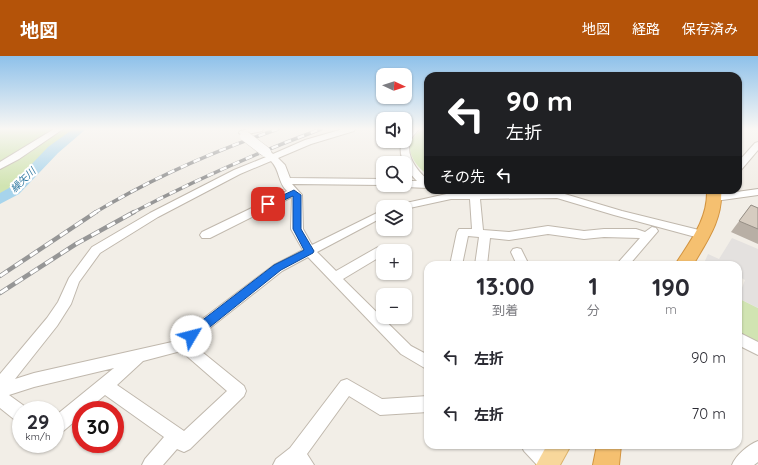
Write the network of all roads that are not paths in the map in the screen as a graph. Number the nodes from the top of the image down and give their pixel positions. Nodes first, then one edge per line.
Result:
1 (30, 148) edge
2 (262, 148) edge
3 (289, 148) edge
4 (406, 148) edge
5 (755, 148) edge
6 (270, 154) junction
7 (742, 163) edge
8 (0, 166) edge
9 (285, 181) junction
10 (376, 182) edge
11 (424, 182) edge
12 (412, 184) edge
13 (424, 185) edge
14 (294, 192) junction
15 (742, 192) edge
16 (758, 192) edge
17 (447, 194) edge
18 (717, 194) edge
19 (451, 196) junction
20 (475, 196) junction
21 (412, 205) edge
22 (376, 218) edge
23 (659, 222) junction
24 (481, 234) junction
25 (206, 235) dead end
26 (703, 235) junction
27 (648, 236) junction
28 (310, 251) junction
29 (517, 252) dead end
30 (376, 254) edge
31 (457, 261) edge
32 (481, 261) edge
33 (521, 261) edge
34 (626, 261) edge
35 (687, 261) edge
36 (334, 278) junction
37 (742, 340) edge
38 (181, 343) junction
39 (758, 349) edge
40 (140, 356) junction
41 (424, 361) edge
42 (104, 385) junction
43 (0, 386) edge
44 (0, 391) edge
45 (0, 398) edge
46 (424, 404) edge
47 (12, 407) edge
48 (64, 419) edge
49 (177, 436) junction
50 (534, 449) edge
51 (557, 449) edge
52 (608, 449) edge
53 (758, 450) edge
54 (301, 459) edge
55 (547, 464) edge
56 (151, 465) edge
57 (282, 465) edge
58 (606, 465) edge
59 (741, 465) edge

1 - 8 street
2 - 6 street, bridge
3 - 6 street
4 - 11 street
5 - 7 street
6 - 9 street
6 - 43 street
9 - 10 street
9 - 14 street
12 - 13 street
14 - 25 street
14 - 28 street
15 - 16 street
17 - 19 street
18 - 26 highway
19 - 20 street
19 - 21 street
20 - 23 street
20 - 24 street
22 - 28 street
23 - 26 street
23 - 27 street
24 - 27 street
24 - 31 street
24 - 32 street
26 - 35 highway
27 - 34 street
28 - 36 street
28 - 38 street
29 - 33 street
30 - 36 street
36 - 41 street
37 - 39 street
38 - 40 street
38 - 49 street
40 - 42 street
40 - 44 street
42 - 48 street
42 - 49 street
45 - 47 street
46 - 54 street
49 - 56 street
50 - 55 street
51 - 55 main road
52 - 58 highway
53 - 59 street
54 - 57 street

